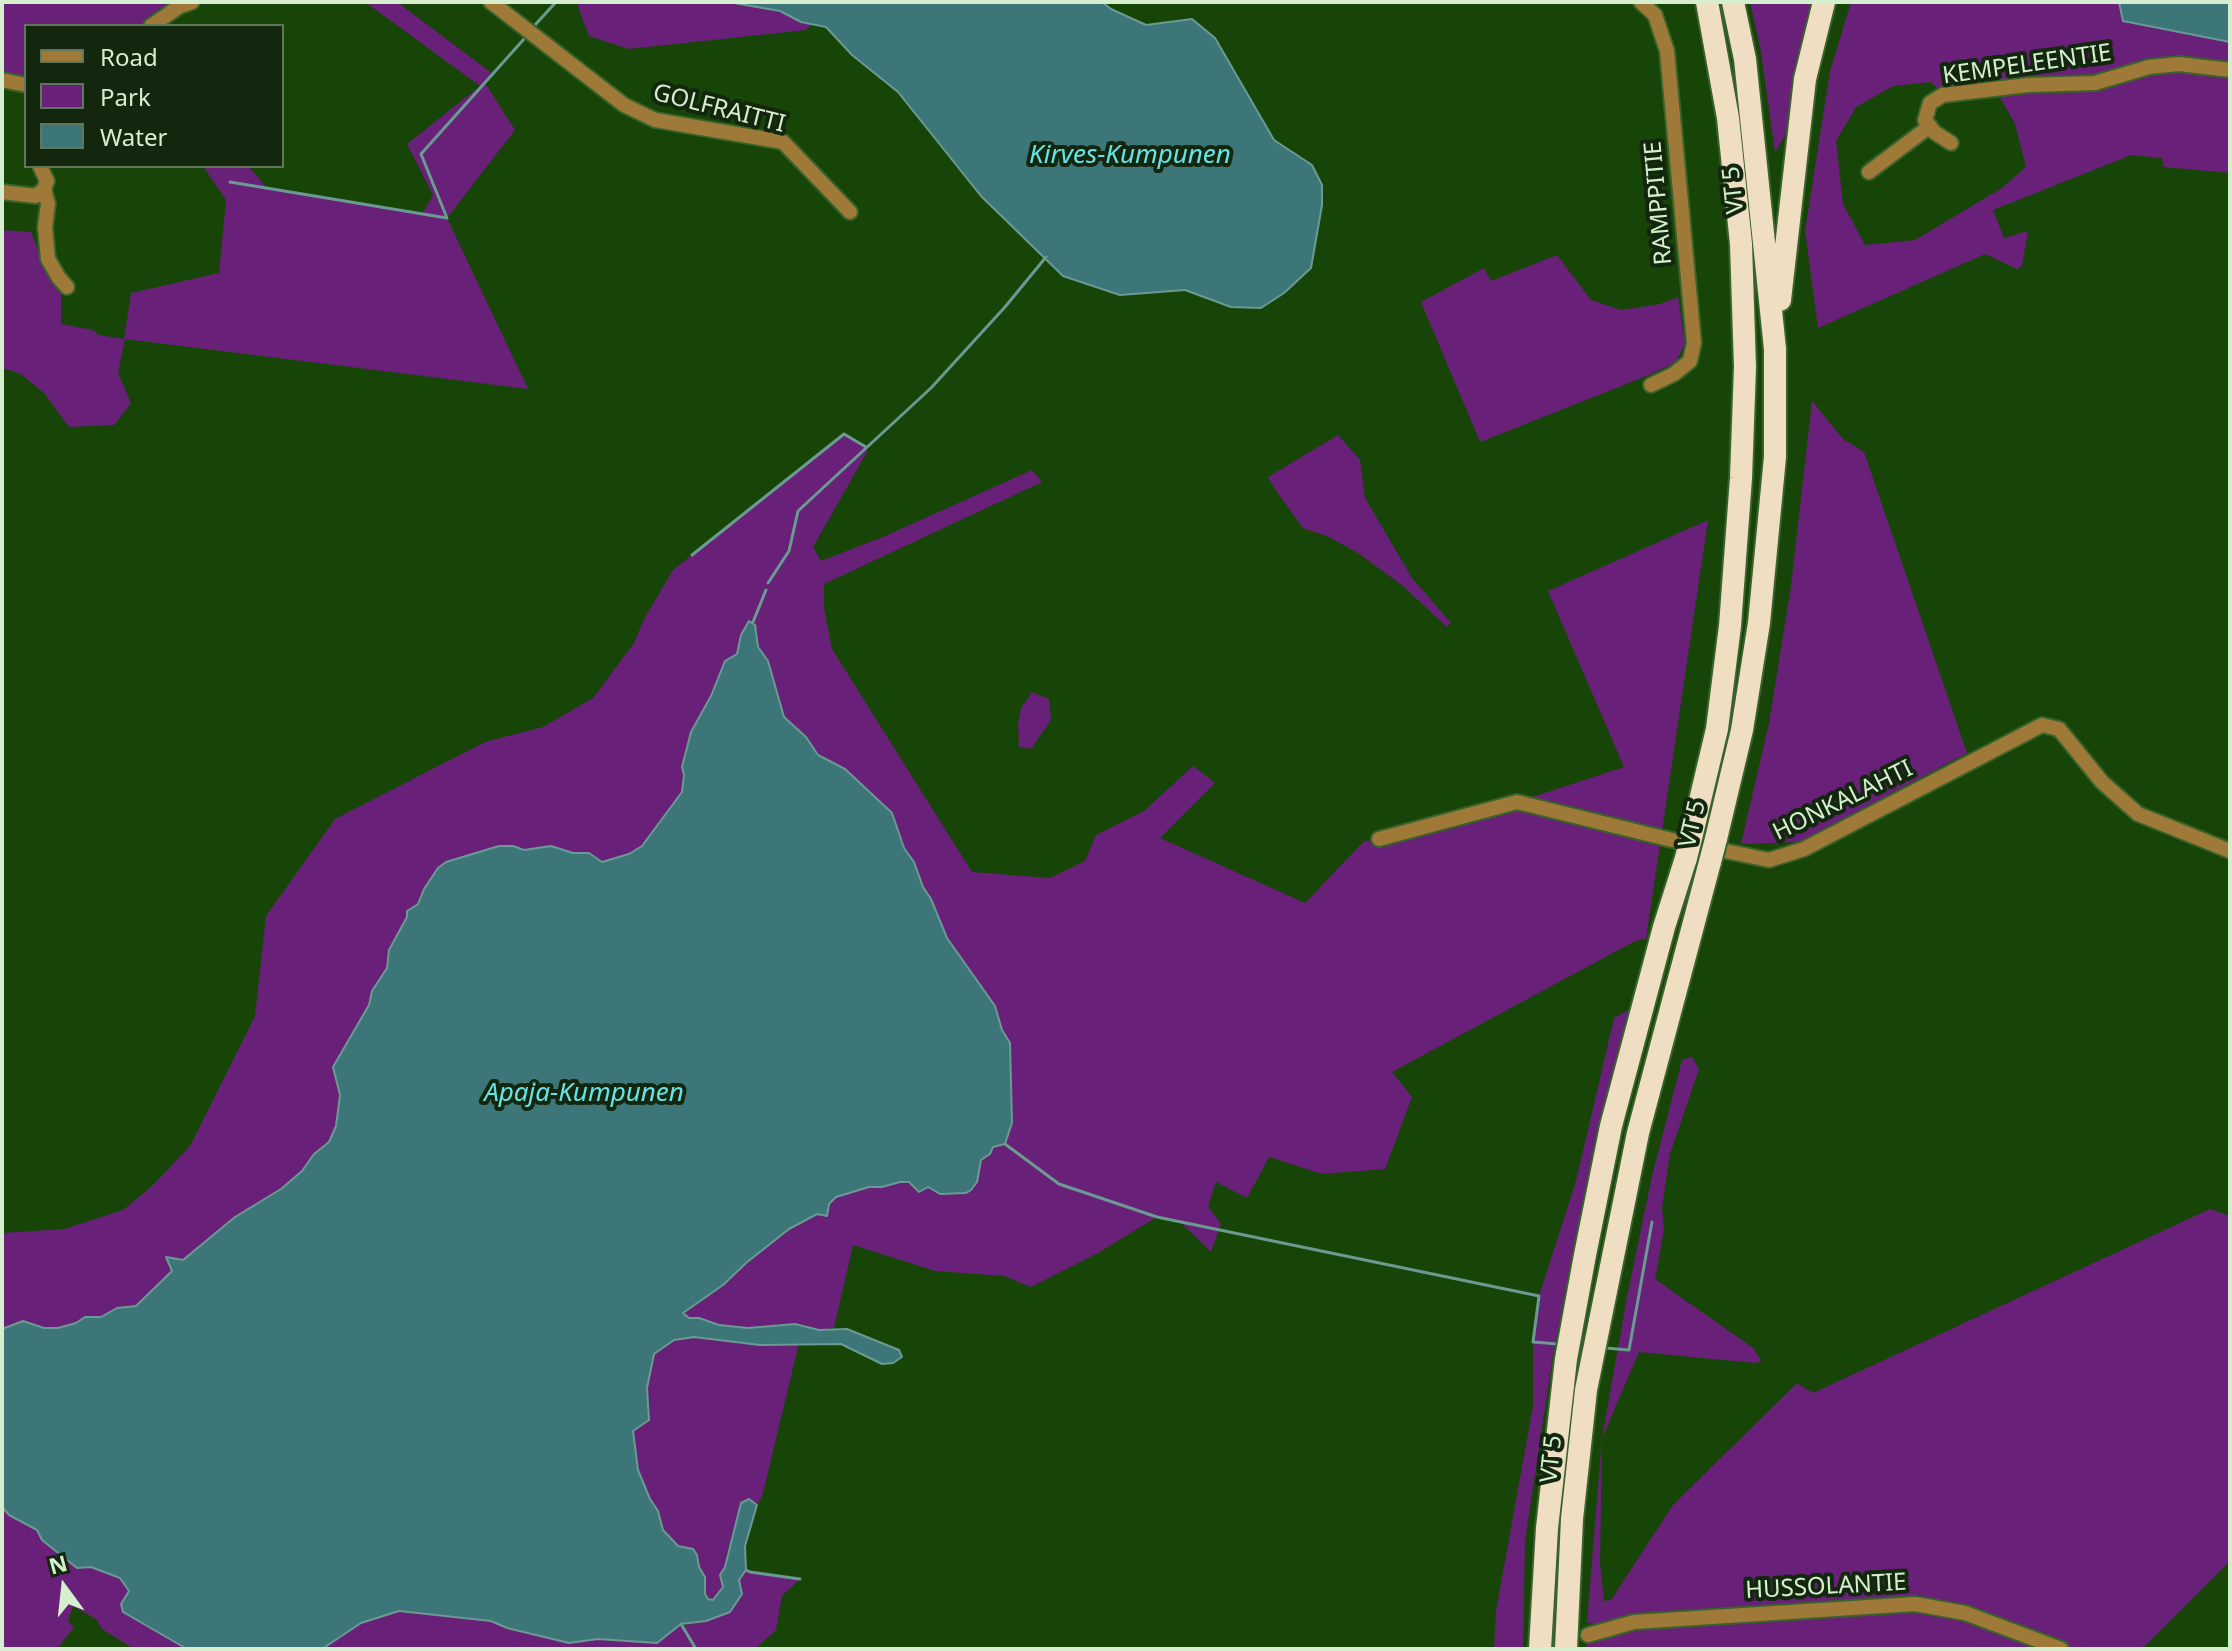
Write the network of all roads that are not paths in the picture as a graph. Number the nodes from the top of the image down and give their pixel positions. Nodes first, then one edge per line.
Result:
1 (192, 2) edge
2 (491, 2) edge
3 (1641, 2) edge
4 (1707, 2) edge
5 (1733, 2) edge
6 (1824, 2) edge
7 (154, 24) edge
8 (2230, 70) edge
9 (2, 80) edge
10 (24, 85) edge
11 (1930, 126) junction
12 (1951, 143) dead end
13 (41, 168) edge
14 (1869, 172) dead end
15 (44, 189) junction
16 (2, 192) edge
17 (850, 212) dead end
18 (67, 287) dead end
19 (1775, 349) junction
20 (1651, 385) dead end
21 (1379, 839) dead end
22 (2230, 851) edge
23 (1588, 1635) dead end
24 (1540, 1649) edge
25 (1566, 1649) edge
26 (2061, 1649) edge

1 - 7 street
2 - 17 street, GOLFRAITTI
3 - 20 street, RAMPPITIE
4 - 24 highway, VT 5, bridge
5 - 19 highway, VT 5
6 - 19 highway
8 - 11 street, KEMPELEENTIE
9 - 10 street
11 - 12 street
11 - 14 street
13 - 15 street
15 - 16 street
15 - 18 street
19 - 25 highway, VT 5, bridge
21 - 22 street, HONKALAHTI
23 - 26 street, HUSSOLANTIE

